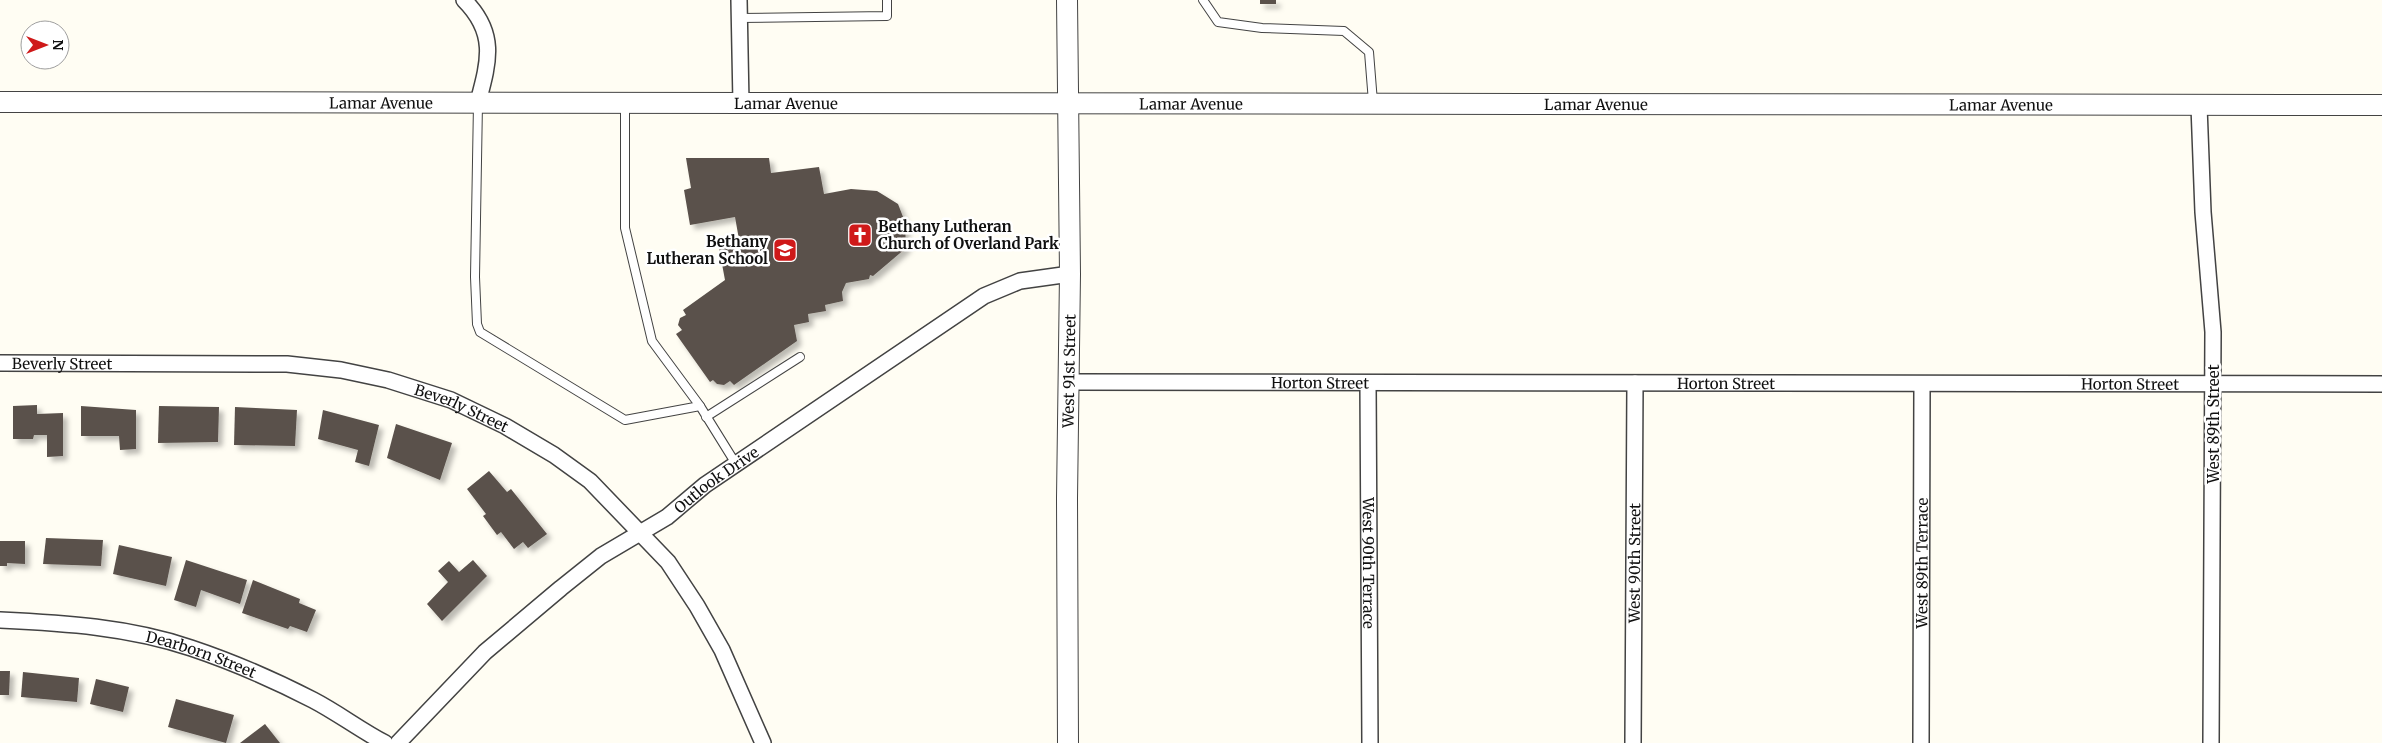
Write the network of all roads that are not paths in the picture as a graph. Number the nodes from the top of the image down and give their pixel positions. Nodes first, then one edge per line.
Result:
1 (464, 0) edge
2 (739, 0) edge
3 (887, 0) edge
4 (1067, 0) edge
5 (1203, 0) edge
6 (739, 18) junction
7 (0, 102) edge
8 (478, 102) junction
9 (625, 103) junction
10 (741, 103) junction
11 (1068, 104) junction
12 (1373, 104) junction
13 (2382, 105) edge
14 (2199, 106) junction
15 (1070, 274) junction
16 (800, 357) dead end
17 (0, 363) edge
18 (1068, 382) junction
19 (1368, 383) junction
20 (1635, 383) junction
21 (2213, 383) junction
22 (1922, 384) junction
23 (2382, 384) edge
24 (700, 406) junction
25 (706, 417) junction
26 (736, 464) junction
27 (640, 532) junction
28 (0, 620) edge
29 (385, 743) edge
30 (398, 743) edge
31 (763, 743) edge
32 (1068, 743) edge
33 (1370, 743) edge
34 (1634, 743) edge
35 (1921, 743) edge
36 (2211, 743) edge

1 - 8 street
2 - 6 street
3 - 6 lane
4 - 11 street, West 91st Street
5 - 12 lane
6 - 10 street
7 - 8 street, Lamar Avenue
8 - 9 street, Lamar Avenue
8 - 24 lane
9 - 10 street, Lamar Avenue
9 - 24 lane
10 - 11 street, Lamar Avenue
11 - 12 street, Lamar Avenue
11 - 15 street, West 91st Street
12 - 14 street, Lamar Avenue
13 - 14 street, Lamar Avenue
14 - 21 street, West 89th Street
15 - 18 street, West 91st Street
15 - 26 street, Outlook Drive
16 - 25 lane
17 - 27 street, Beverly Street
18 - 19 street, Horton Street
18 - 32 street, West 91st Street
19 - 20 street, Horton Street
19 - 33 street, West 90th Terrace
20 - 22 street, Horton Street
20 - 34 street, West 90th Street
21 - 22 street, Horton Street
21 - 23 street, Horton Street
21 - 36 street, West 89th Street
22 - 35 street, West 89th Terrace
24 - 25 lane
25 - 26 lane
26 - 27 street, Outlook Drive
27 - 30 street, Outlook Drive
27 - 31 street, Beverly Street
28 - 29 street, Dearborn Street

